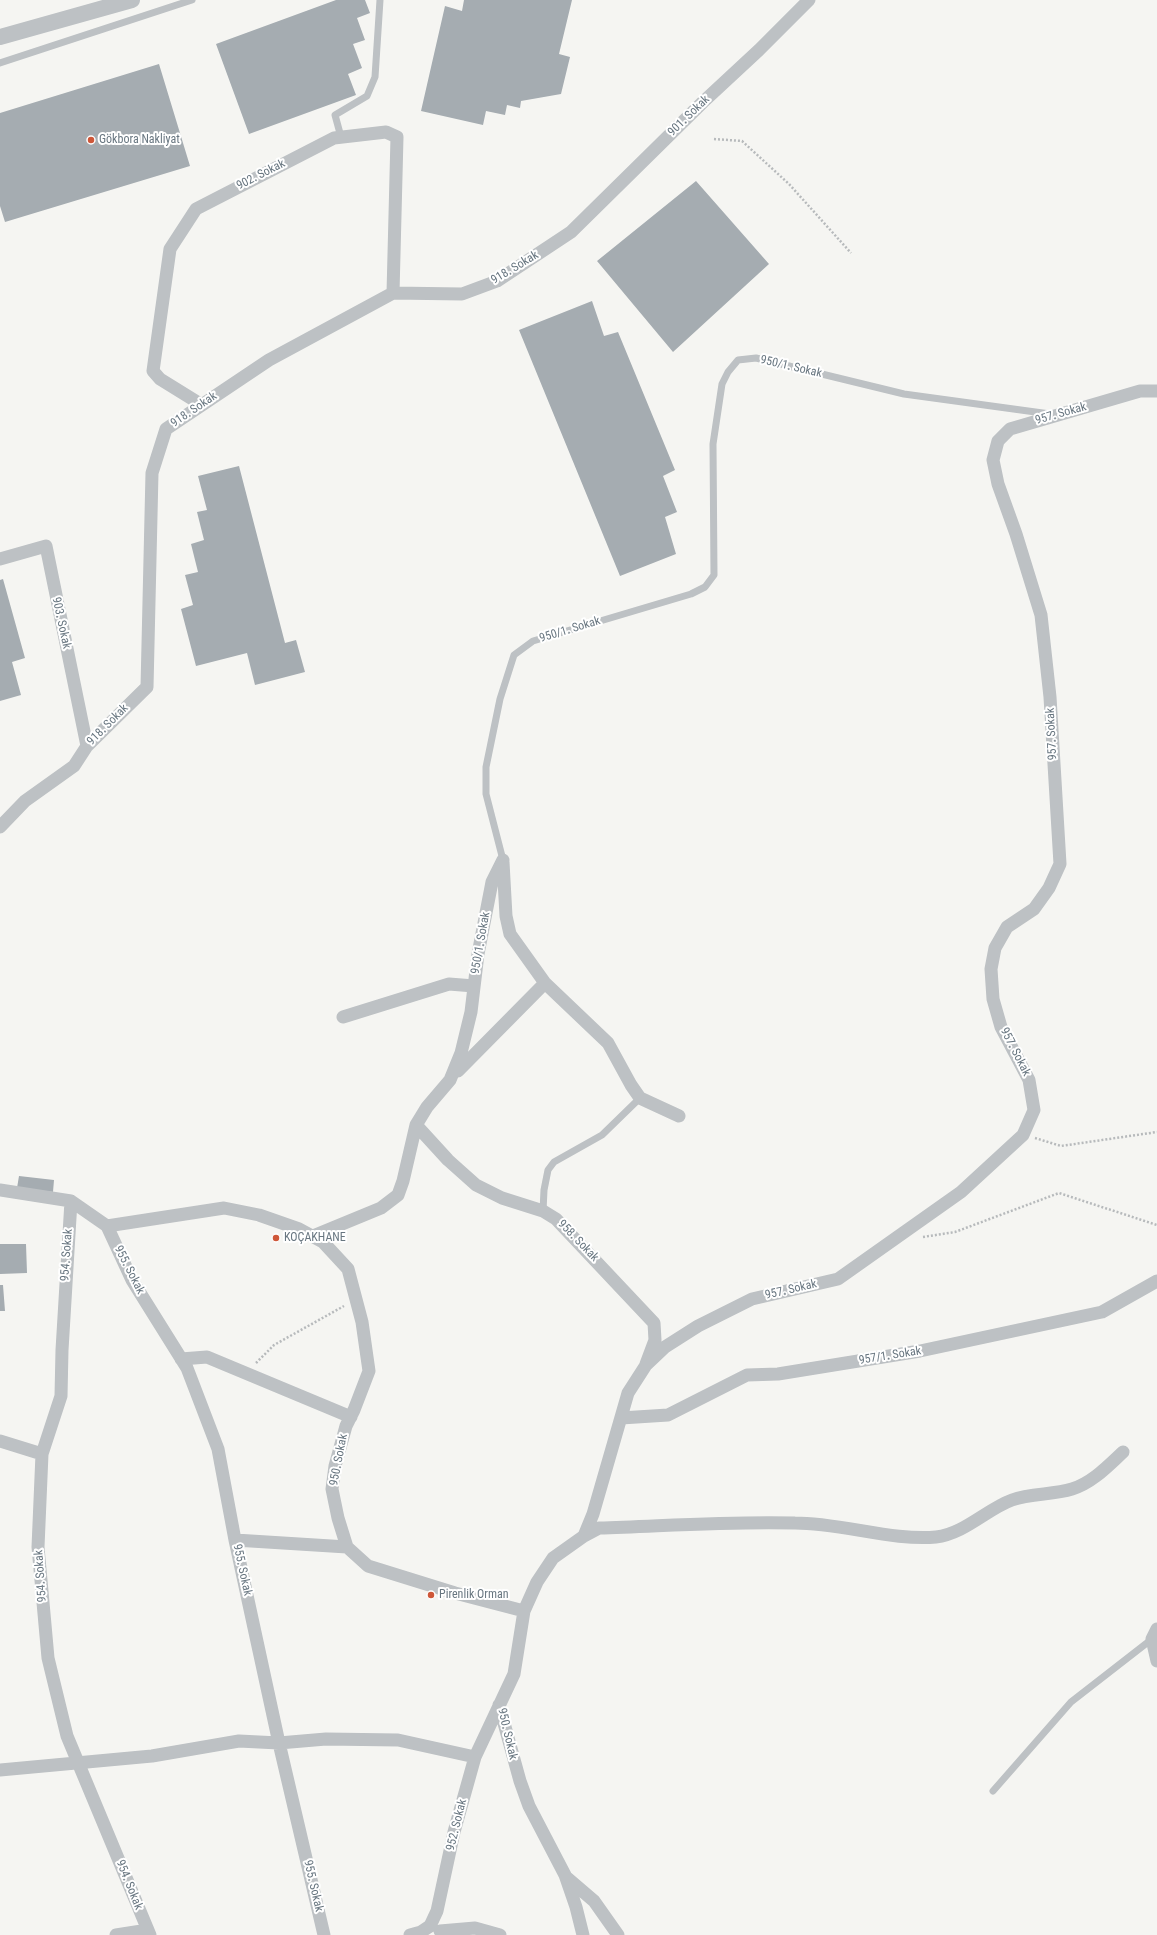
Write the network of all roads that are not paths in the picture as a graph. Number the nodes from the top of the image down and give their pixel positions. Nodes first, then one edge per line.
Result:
1 (123, 0) edge
2 (132, 0) edge
3 (192, 0) edge
4 (380, 0) edge
5 (809, 0) edge
6 (108, 7) junction
7 (0, 37) edge
8 (0, 63) edge
9 (341, 137) junction
10 (571, 232) joint
11 (393, 293) junction
12 (1157, 391) edge
13 (202, 405) junction
14 (1056, 415) junction
15 (0, 558) edge
16 (87, 746) junction
17 (0, 827) edge
18 (503, 860) junction
19 (545, 982) junction
20 (474, 986) junction
21 (343, 1017) dead end
22 (450, 1080) junction
23 (640, 1098) junction
24 (679, 1116) dead end
25 (416, 1125) junction
26 (0, 1190) edge
27 (71, 1201) junction
28 (543, 1211) junction
29 (107, 1226) junction
30 (313, 1236) junction
31 (1157, 1281) edge
32 (181, 1359) junction
33 (646, 1365) junction
34 (351, 1417) junction
35 (620, 1418) junction
36 (0, 1441) edge
37 (1123, 1452) dead end
38 (42, 1454) junction
39 (584, 1536) junction
40 (235, 1540) junction
41 (347, 1547) junction
42 (524, 1611) junction
43 (1154, 1634) edge
44 (1157, 1661) edge
45 (499, 1705) junction
46 (279, 1743) junction
47 (476, 1757) junction
48 (78, 1762) junction
49 (0, 1770) edge
50 (993, 1791) dead end
51 (565, 1875) junction
52 (437, 1911) junction
53 (149, 1932) edge
54 (440, 1933) edge
55 (116, 1935) edge
56 (324, 1935) edge
57 (410, 1935) edge
58 (500, 1935) edge
59 (583, 1935) edge
60 (618, 1935) edge

1 - 6 street
2 - 6 street
3 - 8 lane
4 - 9 lane
5 - 10 street, 901. Sokak
6 - 7 street
9 - 11 street, 902. Sokak
9 - 13 street, 902. Sokak
10 - 11 street, 918. Sokak
11 - 13 street, 918. Sokak
12 - 14 street, 957. Sokak
13 - 16 street, 918. Sokak
14 - 18 lane, 950/1. Sokak
14 - 33 street, 957. Sokak
15 - 16 street, 903. Sokak
16 - 17 street, 918. Sokak
18 - 19 street
18 - 20 street, 950/1. Sokak
19 - 22 street
19 - 23 street
20 - 21 street
20 - 22 street, 950/1. Sokak
22 - 25 street, 950/1. Sokak
23 - 24 street
23 - 28 lane
25 - 28 street, 958. Sokak
25 - 30 street, 950/1. Sokak
26 - 27 street
27 - 29 street
27 - 38 street, 954. Sokak
28 - 33 street, 958. Sokak
29 - 30 street, 950. Sokak
29 - 32 street, 955. Sokak
30 - 34 street, 950. Sokak
31 - 35 street, 957/1. Sokak
32 - 34 street
32 - 40 street, 955. Sokak
33 - 35 street, 957. Sokak
34 - 41 street, 950. Sokak
35 - 39 street, 957. Sokak
36 - 38 street
37 - 39 street
38 - 48 street, 954. Sokak
39 - 42 street
40 - 41 street
40 - 46 street, 955. Sokak
41 - 42 street
42 - 45 street, 950. Sokak
43 - 44 street
43 - 50 lane
45 - 47 street, 952. Sokak
45 - 51 street, 950. Sokak
46 - 47 street
46 - 48 street
46 - 56 street, 955. Sokak
47 - 52 street, 952. Sokak
48 - 49 street
48 - 53 street, 954. Sokak
51 - 59 street, 950. Sokak
51 - 60 street
52 - 54 street
52 - 57 street, 952. Sokak
53 - 55 street
54 - 58 street

